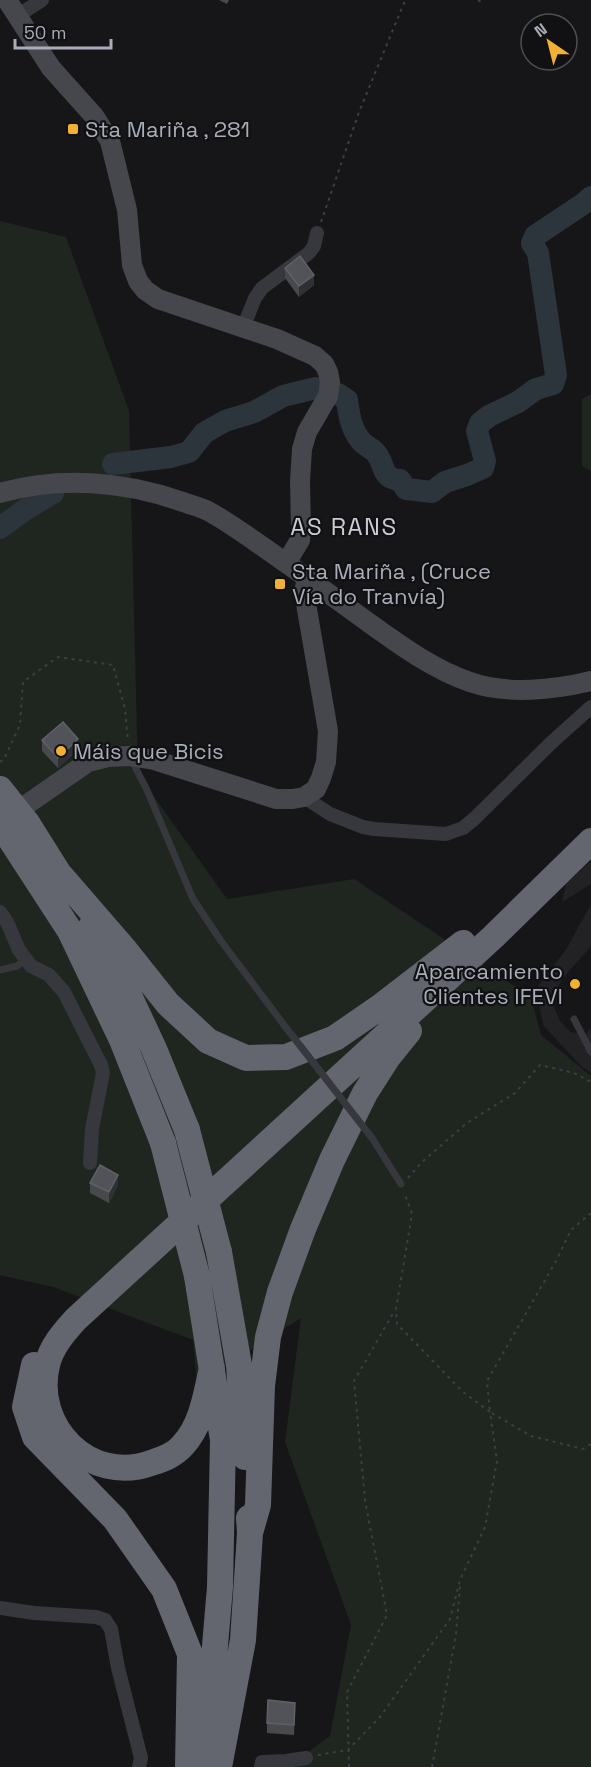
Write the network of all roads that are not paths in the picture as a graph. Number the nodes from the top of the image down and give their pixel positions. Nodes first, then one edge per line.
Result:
1 (42, 0) edge
2 (12, 8) edge
3 (317, 233) road end
4 (243, 328) junction
5 (0, 493) edge
6 (286, 563) junction
7 (307, 578) junction
8 (591, 681) edge
9 (591, 707) edge
10 (129, 756) junction
11 (0, 789) edge
12 (304, 796) junction
13 (8, 822) edge
14 (591, 840) edge
15 (569, 861) junction
16 (61, 876) junction
17 (0, 912) edge
18 (493, 937) junction
19 (447, 956) junction
20 (26, 959) junction
21 (0, 970) edge
22 (574, 1020) dead end
23 (591, 1052) edge
24 (90, 1163) dead end
25 (401, 1184) road end
26 (212, 1368) junction
27 (250, 1533) junction
28 (0, 1608) edge
29 (306, 1758) road end
30 (139, 1767) edge
31 (188, 1767) edge
32 (197, 1767) edge
33 (219, 1767) edge
34 (261, 1767) edge

1 - 2 street
2 - 4 main road
3 - 4 street
4 - 6 main road
5 - 6 main road
6 - 7 main road
7 - 8 main road
7 - 12 main road
9 - 12 street
10 - 12 main road
10 - 13 main road
10 - 25 lane, bridge
11 - 13 highway, bridge
13 - 16 highway
13 - 26 highway, bridge
14 - 15 highway
15 - 18 highway
15 - 19 highway
16 - 19 highway
16 - 27 highway, bridge
17 - 20 street
18 - 26 highway
18 - 27 highway
19 - 31 highway
20 - 21 lane
20 - 24 street
22 - 23 lane
26 - 32 highway
27 - 33 highway
28 - 30 street
29 - 34 street

